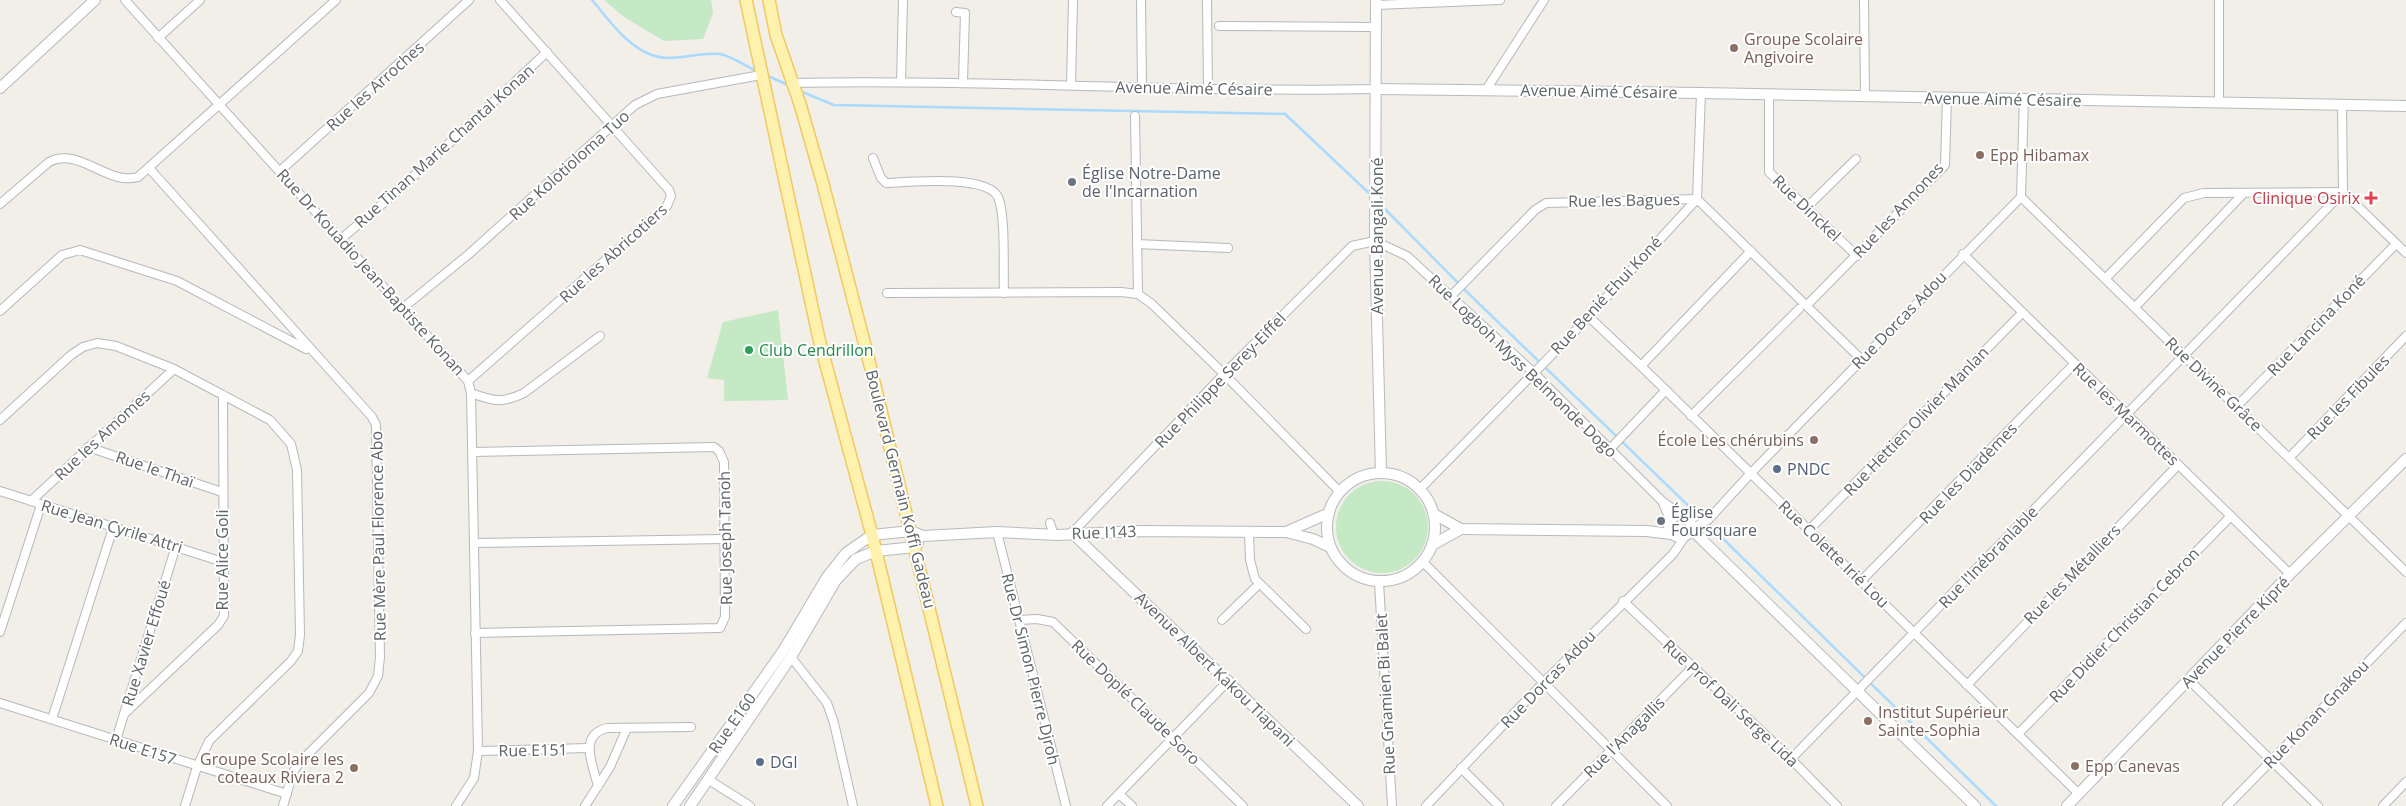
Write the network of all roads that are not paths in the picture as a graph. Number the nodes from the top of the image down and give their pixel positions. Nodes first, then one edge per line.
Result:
1 (95, 0) edge
2 (125, 0) edge
3 (200, 0) edge
4 (336, 0) edge
5 (470, 0) edge
6 (500, 0) edge
7 (746, 0) edge
8 (768, 0) edge
9 (903, 0) edge
10 (1073, 0) edge
11 (1141, 0) edge
12 (1207, 0) edge
13 (1500, 0) edge
14 (1544, 0) edge
15 (1864, 0) edge
16 (2219, 0) edge
17 (1376, 3) edge
18 (956, 12) dead end
19 (1219, 26) dead end
20 (1375, 28) junction
21 (158, 38) junction
22 (547, 52) junction
23 (761, 75) junction
24 (901, 82) junction
25 (963, 82) junction
26 (791, 83) junction
27 (1071, 85) junction
28 (1142, 87) junction
29 (0, 88) edge
30 (1376, 89) junction
31 (1208, 90) junction
32 (1486, 90) junction
33 (1701, 93) junction
34 (1769, 94) junction
35 (1865, 96) junction
36 (1947, 97) junction
37 (2024, 98) junction
38 (219, 103) junction
39 (2219, 103) junction
40 (2342, 105) junction
41 (2406, 106) edge
42 (1134, 116) dead end
43 (611, 124) junction
44 (873, 158) dead end
45 (1856, 159) dead end
46 (149, 168) junction
47 (280, 171) junction
48 (2343, 192) junction
49 (2243, 194) junction
50 (2020, 197) junction
51 (1697, 198) junction
52 (0, 204) edge
53 (1806, 208) junction
54 (341, 239) junction
55 (1375, 241) junction
56 (1137, 244) junction
57 (2396, 244) junction
58 (1228, 248) dead end
59 (1751, 251) junction
60 (2406, 253) edge
61 (1963, 254) junction
62 (1857, 256) junction
63 (2106, 278) junction
64 (888, 293) dead end
65 (1004, 293) junction
66 (1138, 294) junction
67 (1450, 296) junction
68 (1803, 307) junction
69 (2135, 307) junction
70 (403, 308) junction
71 (0, 311) edge
72 (2022, 313) junction
73 (1588, 316) junction
74 (600, 336) dead end
75 (2406, 336) edge
76 (312, 352) junction
77 (2183, 354) junction
78 (1861, 359) junction
79 (2074, 364) junction
80 (1641, 366) junction
81 (174, 369) junction
82 (1533, 372) junction
83 (1224, 374) junction
84 (468, 381) junction
85 (1666, 390) junction
86 (471, 393) junction
87 (223, 395) junction
88 (2237, 406) junction
89 (2126, 414) junction
90 (1691, 416) junction
91 (0, 420) edge
92 (88, 446) junction
93 (1610, 449) junction
94 (472, 452) junction
95 (2290, 458) junction
96 (2406, 459) edge
97 (2178, 464) junction
98 (1381, 473) junction
99 (1751, 473) junction
100 (1420, 489) junction
101 (0, 491) edge
102 (222, 492) junction
103 (1340, 492) junction
104 (31, 501) junction
105 (1662, 501) junction
106 (41, 505) junction
107 (1329, 513) junction
108 (1434, 514) junction
109 (2348, 515) junction
110 (2231, 516) junction
111 (1699, 518) junction
112 (1670, 521) junction
113 (1050, 523) dead end
114 (113, 528) junction
115 (1461, 529) junction
116 (1809, 530) junction
117 (911, 531) junction
118 (1646, 531) junction
119 (997, 532) junction
120 (1249, 532) junction
121 (1286, 532) junction
122 (1688, 532) junction
123 (1072, 533) junction
124 (872, 535) junction
125 (1054, 535) junction
126 (1673, 535) junction
127 (923, 536) junction
128 (724, 539) junction
129 (474, 543) junction
130 (1432, 545) junction
131 (176, 546) junction
132 (1330, 546) junction
133 (915, 547) junction
134 (876, 551) junction
135 (1673, 554) junction
136 (223, 562) junction
137 (1423, 562) junction
138 (2406, 572) edge
139 (2290, 574) junction
140 (1861, 581) junction
141 (1379, 582) junction
142 (1259, 584) junction
143 (1623, 601) junction
144 (1019, 620) junction
145 (1222, 620) dead end
146 (2406, 622) edge
147 (1306, 629) dead end
148 (0, 632) edge
149 (1913, 632) junction
150 (475, 633) junction
151 (790, 639) junction
152 (791, 657) junction
153 (1692, 668) junction
154 (1228, 680) junction
155 (2189, 680) junction
156 (1543, 683) junction
157 (1966, 684) junction
158 (1856, 690) junction
159 (0, 703) edge
160 (124, 714) junction
161 (52, 719) junction
162 (691, 727) dead end
163 (627, 728) junction
164 (2018, 734) junction
165 (1174, 738) junction
166 (116, 740) junction
167 (588, 748) junction
168 (478, 751) junction
169 (1611, 751) junction
170 (1791, 759) junction
171 (2272, 760) junction
172 (197, 767) junction
173 (1461, 768) junction
174 (709, 780) junction
175 (2406, 782) edge
176 (598, 786) junction
177 (287, 794) junction
178 (1120, 794) junction
179 (2078, 794) junction
180 (184, 806) edge
181 (283, 806) edge
182 (456, 806) edge
183 (585, 806) edge
184 (673, 806) edge
185 (690, 806) edge
186 (750, 806) edge
187 (853, 806) edge
188 (937, 806) edge
189 (977, 806) edge
190 (1066, 806) edge
191 (1107, 806) edge
192 (1132, 806) edge
193 (1243, 806) edge
194 (1358, 806) edge
195 (1392, 806) edge
196 (1426, 806) edge
197 (1499, 806) edge
198 (1556, 806) edge
199 (1667, 806) edge
200 (1837, 806) edge
201 (1975, 806) edge
202 (2066, 806) edge
203 (2227, 806) edge
204 (2318, 806) edge
205 (2383, 806) edge

1 - 29 street
2 - 21 street, Rue Dr Kouadio Jean-Baptiste Konan
3 - 21 street
4 - 38 street
5 - 47 street, Rue les Arroches
6 - 22 street, Rue les Abricotiers
7 - 23 main road
8 - 26 main road, Boulevard Germain Koffi Gadeau
9 - 24 street
10 - 27 street
11 - 28 street
12 - 31 street
13 - 17 street
14 - 32 street
15 - 35 street
16 - 39 street
17 - 20 street, Avenue Bangali Koné
18 - 25 street
19 - 20 street
20 - 30 street, Avenue Bangali Koné
21 - 38 street, Rue Dr Kouadio Jean-Baptiste Konan
22 - 43 street, Rue les Abricotiers
22 - 54 street, Rue Tinan Marie Chantal Konan
23 - 43 street, Rue Kolotioloma Tuo
23 - 124 main road
24 - 25 street, Avenue Aimé Césaire
24 - 26 street, Avenue Aimé Césaire
25 - 27 street, Avenue Aimé Césaire
26 - 117 main road, Boulevard Germain Koffi Gadeau
27 - 28 street, Avenue Aimé Césaire
28 - 31 street, Avenue Aimé Césaire
30 - 31 street, Avenue Aimé Césaire
30 - 32 street, Avenue Aimé Césaire
30 - 55 street, Avenue Bangali Koné
32 - 33 street, Avenue Aimé Césaire
33 - 34 street, Avenue Aimé Césaire
33 - 51 street
34 - 35 street, Avenue Aimé Césaire
34 - 53 street, Rue Dinckel
35 - 36 street, Avenue Aimé Césaire
36 - 37 street, Avenue Aimé Césaire
36 - 62 street, Rue les Annones
37 - 39 street, Avenue Aimé Césaire
37 - 50 street
38 - 46 street
38 - 47 street, Rue Dr Kouadio Jean-Baptiste Konan
39 - 40 street, Avenue Aimé Césaire
40 - 41 street, Avenue Aimé Césaire
40 - 48 street
42 - 56 street
43 - 70 street, Rue Kolotioloma Tuo
43 - 84 street, Rue les Abricotiers
44 - 65 street
45 - 53 street
46 - 52 street
46 - 76 street, Rue Mère Paul Florence Abo
47 - 54 street, Rue Dr Kouadio Jean-Baptiste Konan
48 - 49 street
48 - 57 street
48 - 77 street, Rue l'Inébranlable
49 - 63 street
49 - 69 street
50 - 61 street, Rue Dorcas Adou
50 - 63 street, Rue Divine Grâce
51 - 59 street, Rue les Bagues
51 - 67 street, Rue les Bagues
51 - 73 street, Rue Benié Ehui Koné
53 - 62 street, Rue Dinckel
54 - 70 street, Rue Dr Kouadio Jean-Baptiste Konan
55 - 67 street, Rue Logboh Myss Belmonde Dogo
55 - 83 street, Rue Philippe Serey-Eiffel
55 - 98 street, Avenue Bangali Koné
56 - 58 street
56 - 66 street
57 - 60 street
57 - 88 street, Rue Lancina Koné
59 - 68 street, Rue les Bagues
59 - 80 street
61 - 72 street, Rue les Marmottes
61 - 78 street, Rue Dorcas Adou
62 - 68 street, Rue les Annones
63 - 69 street, Rue Divine Grâce
64 - 65 street
65 - 66 street
66 - 83 street
67 - 82 street, Rue Logboh Myss Belmonde Dogo
68 - 78 street, Rue les Bagues
68 - 90 street, Rue les Annones
69 - 77 street, Rue Divine Grâce
70 - 84 street, Rue Dr Kouadio Jean-Baptiste Konan
71 - 76 street
72 - 79 street, Rue les Marmottes
72 - 116 street, Rue Hettien Olivier Manlan
73 - 80 street, Rue Colette Irié Lou
73 - 82 street, Rue Benié Ehui Koné
74 - 86 street
75 - 95 street, Rue les Fibules
76 - 177 street, Rue Mère Paul Florence Abo
77 - 88 street, Rue Divine Grâce
77 - 89 street, Rue l'Inébranlable
78 - 99 street, Rue Dorcas Adou
79 - 89 street, Rue les Marmottes
79 - 140 street, Rue les Diadèmes
80 - 85 street, Rue Colette Irié Lou
81 - 87 street
81 - 91 street
81 - 92 street, Rue les Amomes
82 - 93 street, Rue Logboh Myss Belmonde Dogo
82 - 100 street, Rue Benié Ehui Koné
83 - 103 street
83 - 123 street, Rue Philippe Serey-Eiffel
84 - 86 street, Rue Dr Kouadio Jean-Baptiste Konan
85 - 90 street, Rue Colette Irié Lou
85 - 93 street
86 - 94 street, Rue Dr Kouadio Jean-Baptiste Konan
87 - 102 street, Rue Alice Goli
87 - 172 street
88 - 95 street, Rue Divine Grâce
89 - 97 street, Rue les Marmottes
89 - 149 street, Rue l'Inébranlable
90 - 99 street, Rue Colette Irié Lou
92 - 102 street, Rue le Thaï
92 - 104 street, Rue les Amomes
93 - 105 street, Rue Logboh Myss Belmonde Dogo
94 - 128 street, Rue Joseph Tanoh
94 - 129 street, Rue Dr Kouadio Jean-Baptiste Konan
95 - 109 street, Rue Divine Grâce
96 - 109 street, Avenue Pierre Kipré
97 - 110 street, Rue les Marmottes
97 - 157 street, Rue les Métalliers
98 - 100 street
98 - 103 street
99 - 111 street, Rue Dorcas Adou
99 - 116 street, Rue Colette Irié Lou
100 - 108 street
101 - 104 street, Rue Jean Cyrile Attri
102 - 136 street, Rue Alice Goli
103 - 107 street
104 - 106 street, Rue Jean Cyrile Attri
105 - 111 street, Rue Logboh Myss Belmonde Dogo
105 - 112 street, Rue Logboh Myss Belmonde Dogo
106 - 114 street, Rue Jean Cyrile Attri
106 - 148 street
107 - 121 street, Rue I143
107 - 132 street
108 - 115 street
108 - 130 street
109 - 138 street, Rue Divine Grâce
109 - 139 street, Avenue Pierre Kipré
110 - 139 street, Rue les Marmottes
110 - 164 street, Rue Didier Christian Cebron
111 - 112 street
111 - 122 street
112 - 118 street
112 - 126 street
113 - 125 street
114 - 131 street, Rue Jean Cyrile Attri
114 - 161 street
115 - 118 street
115 - 130 street
116 - 140 street, Rue Colette Irié Lou
117 - 124 street
117 - 127 street
117 - 133 main road, Boulevard Germain Koffi Gadeau
118 - 126 street
119 - 125 street, Rue I143
119 - 127 street, Rue I143
119 - 144 street, Rue Dr Simon Pierre Djroh
120 - 121 street, Rue I143
120 - 123 street, Rue I143
120 - 142 street
121 - 132 street, Rue I143
122 - 126 street
122 - 135 street, Rue Dorcas Adou
122 - 158 street
123 - 125 street, Rue I143
123 - 154 street, Avenue Albert Kakou Tiapani
124 - 134 main road
124 - 151 street, Rue E160
126 - 135 street
127 - 133 street
128 - 129 street
128 - 150 street, Rue Joseph Tanoh
129 - 150 street, Rue Dr Kouadio Jean-Baptiste Konan
130 - 137 street
131 - 136 street, Rue Jean Cyrile Attri
131 - 160 street, Rue Xavier Effoué
132 - 141 street
133 - 134 street, Rue E160
133 - 189 main road, Boulevard Germain Koffi Gadeau
134 - 152 street, Rue E160
134 - 188 main road
135 - 143 street, Rue Dorcas Adou
136 - 160 street, Rue Alice Goli
137 - 141 street
137 - 156 street
139 - 155 street, Avenue Pierre Kipré
140 - 149 street, Rue Colette Irié Lou
141 - 195 street, Rue Gnamien Bi Balet
142 - 145 street
142 - 147 street
143 - 153 street, Rue Prof Dali Serge Lida
143 - 156 street, Rue Dorcas Adou
144 - 165 street, Rue Doplé Claude Soro
144 - 190 street, Rue Dr Simon Pierre Djroh
146 - 171 street, Rue Konan Gnakou
149 - 157 street, Rue Colette Irié Lou
149 - 158 street, Rue l'Inébranlable
150 - 168 street, Rue Dr Kouadio Jean-Baptiste Konan
151 - 152 street
151 - 184 street, Rue E160
152 - 174 street, Rue E160
152 - 187 street
153 - 169 street, Rue l'Anagallis
153 - 170 street, Rue Prof Dali Serge Lida
154 - 165 street
154 - 194 street, Avenue Albert Kakou Tiapani
155 - 171 street
155 - 179 street, Avenue Pierre Kipré
156 - 169 street
156 - 173 street, Rue Dorcas Adou
157 - 164 street, Rue Colette Irié Lou
158 - 170 street, Rue l'Inébranlable
158 - 201 street
159 - 161 street, Rue E157
160 - 166 street, Rue Xavier Effoué
161 - 166 street, Rue E157
162 - 163 street, Rue E151
163 - 167 street, Rue E151
163 - 176 street
164 - 179 street, Rue Colette Irié Lou
165 - 178 street
165 - 193 street, Rue Doplé Claude Soro
166 - 172 street, Rue E157
167 - 168 street, Rue E151
167 - 176 street, Rue E151
168 - 182 street, Rue Dr Kouadio Jean-Baptiste Konan
169 - 198 street, Rue l'Anagallis
169 - 199 street
170 - 200 street, Rue Prof Dali Serge Lida
171 - 203 street, Rue Konan Gnakou
171 - 204 street
172 - 177 street, Rue E157
172 - 180 street
173 - 196 street, Rue Dorcas Adou
173 - 197 street
174 - 185 street, Rue E160
174 - 186 street
175 - 205 street
176 - 183 street
177 - 181 street, Rue Mère Paul Florence Abo
178 - 191 street
178 - 192 street
179 - 202 street, Avenue Pierre Kipré

